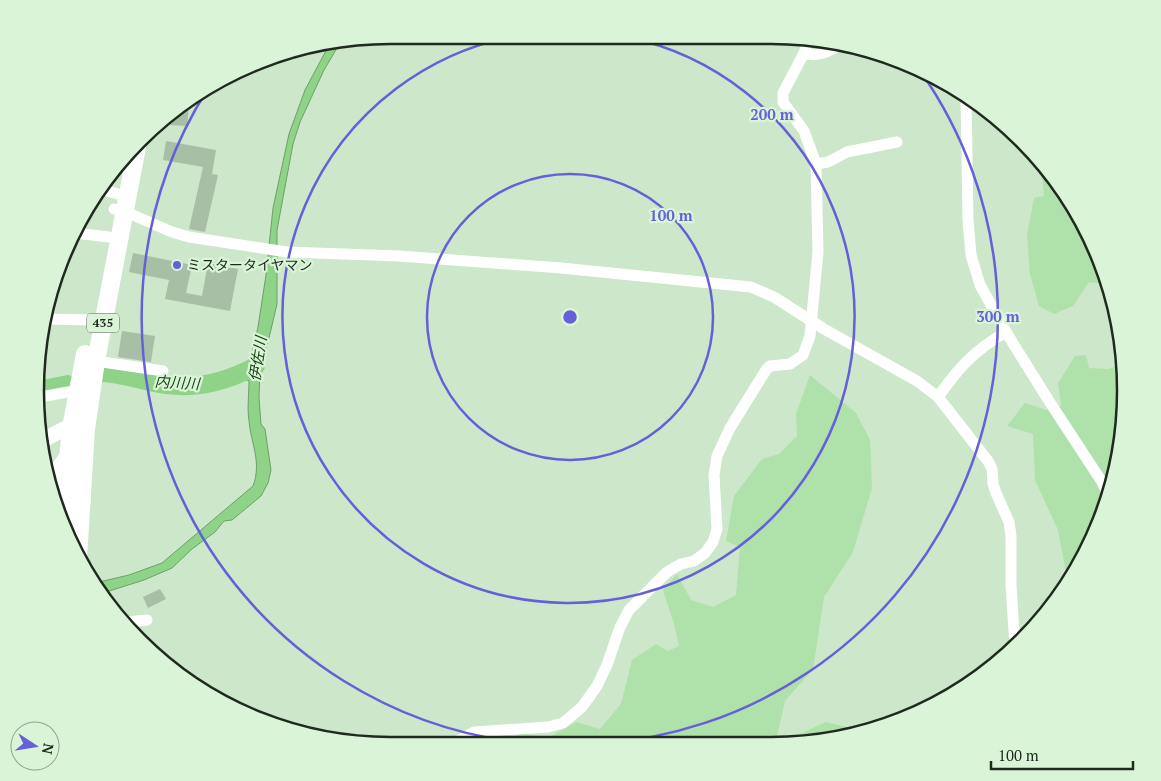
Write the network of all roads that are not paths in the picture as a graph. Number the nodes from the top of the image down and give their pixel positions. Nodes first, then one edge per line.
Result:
1 (806, 46) edge
2 (832, 49) edge
3 (804, 53) junction
4 (966, 104) edge
5 (897, 142) dead end
6 (134, 158) edge
7 (816, 164) junction
8 (123, 170) edge
9 (105, 193) edge
10 (119, 205) junction
11 (82, 233) edge
12 (109, 237) junction
13 (51, 319) edge
14 (92, 320) junction
15 (812, 320) junction
16 (1006, 332) junction
17 (96, 361) junction
18 (163, 371) dead end
19 (78, 390) junction
20 (44, 396) edge
21 (938, 397) junction
22 (79, 429) junction
23 (47, 437) edge
24 (68, 459) junction
25 (55, 475) edge
26 (1104, 485) edge
27 (64, 500) edge
28 (69, 520) edge
29 (147, 620) dead end
30 (132, 621) edge
31 (1014, 637) edge
32 (466, 737) edge

1 - 3 street
2 - 3 street
3 - 7 street
4 - 16 street
5 - 7 street
6 - 10 highway, 435
7 - 15 street
8 - 10 highway, 435
9 - 10 street
10 - 12 highway, 435
10 - 15 street
10 - 17 highway, 435
11 - 12 street
12 - 14 highway, 435
13 - 14 street
14 - 19 highway, 435
15 - 21 street
15 - 32 street
16 - 21 street
16 - 26 street
17 - 18 street
17 - 22 highway, 435
19 - 20 street
19 - 22 highway, 435
21 - 31 street
22 - 23 main road
22 - 24 highway, 435
22 - 27 highway, 435
24 - 25 highway
24 - 27 highway, 435
27 - 28 highway, 435
29 - 30 street

